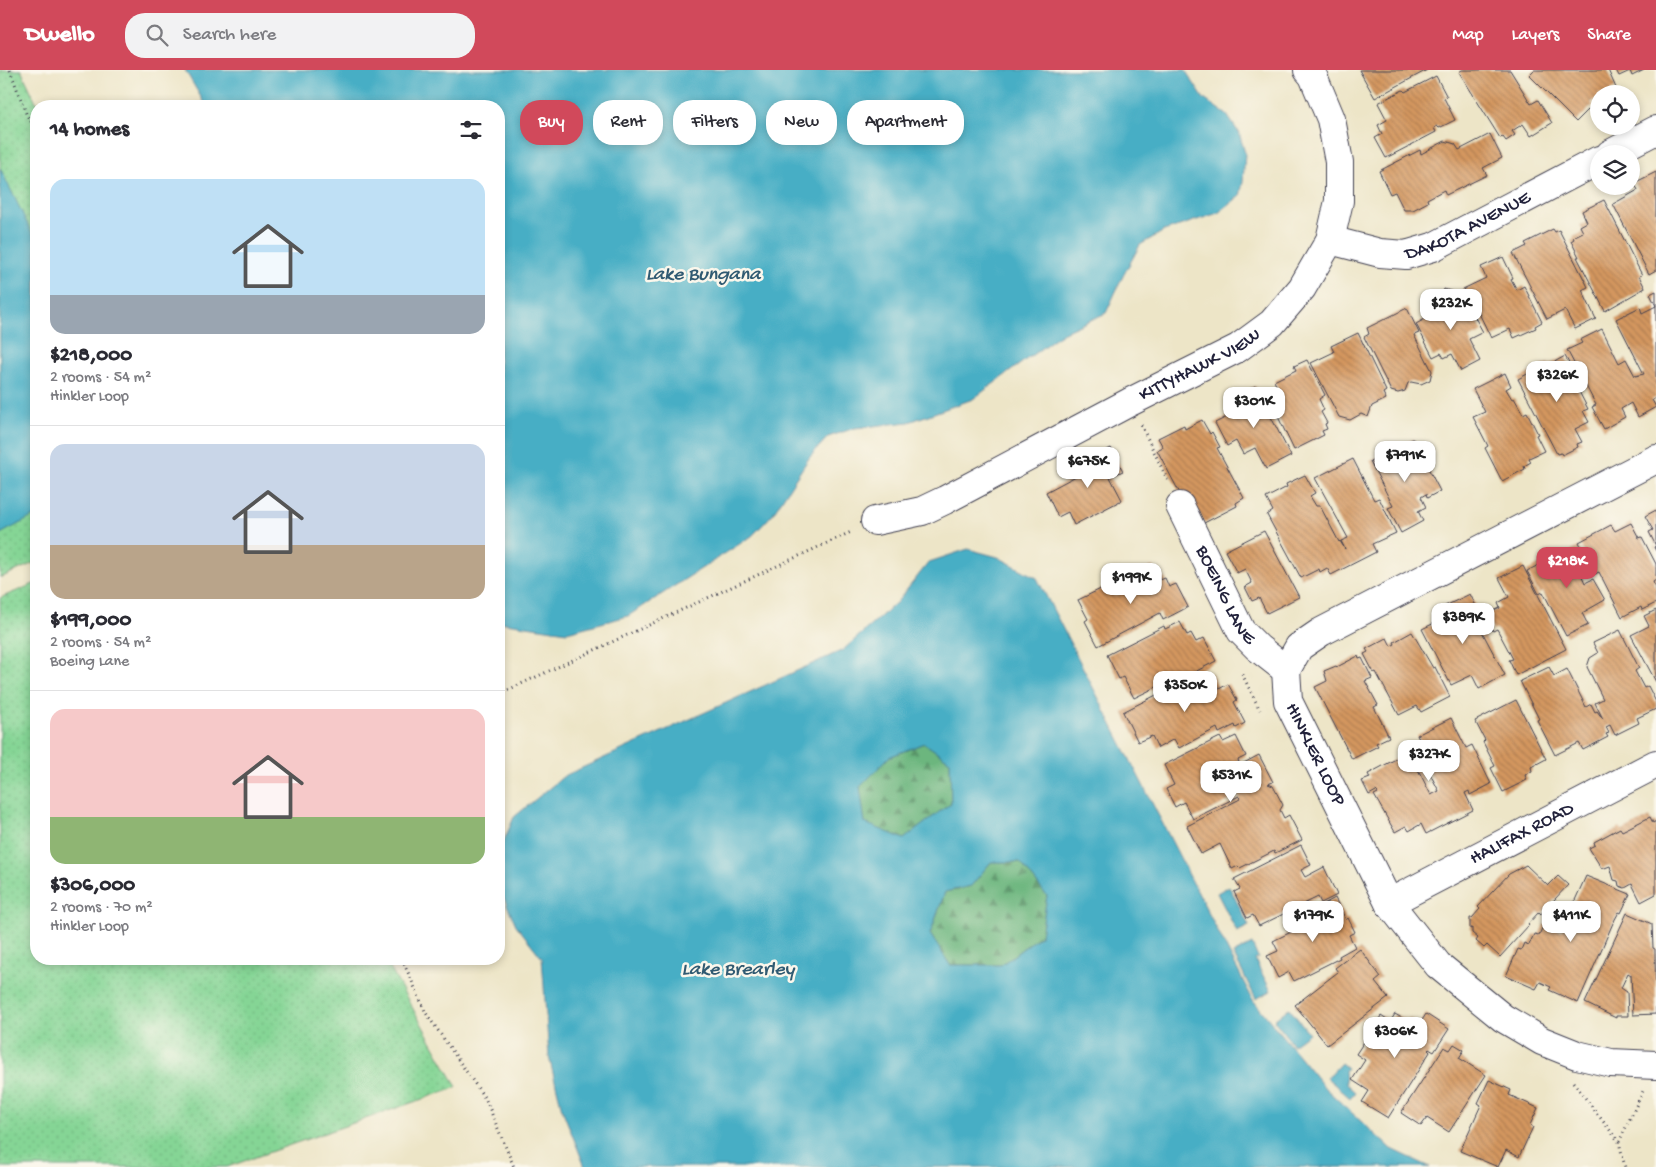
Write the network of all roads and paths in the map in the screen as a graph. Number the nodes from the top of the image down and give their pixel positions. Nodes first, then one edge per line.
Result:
1 (10, 70) edge
2 (1308, 70) edge
3 (30, 121) edge
4 (1656, 130) edge
5 (1627, 145) edge
6 (1590, 165) edge
7 (1330, 240) junction
8 (1130, 402) junction
9 (1656, 459) edge
10 (1180, 506) joint
11 (875, 521) joint
12 (1286, 670) junction
13 (505, 691) edge
14 (1656, 764) edge
15 (1389, 902) junction
16 (405, 965) edge
17 (1651, 1076) edge
18 (1572, 1082) dead end
19 (1619, 1142) junction
20 (514, 1167) edge
21 (1624, 1167) edge

1 - 3 path
2 - 7 street, KITTYHAWK VIEW
4 - 5 street
6 - 7 street, DAKOTA AVENUE
7 - 8 street, KITTYHAWK VIEW
8 - 10 path
8 - 11 street, KITTYHAWK VIEW
9 - 12 street
10 - 12 street, BOEING LANE
11 - 13 path
12 - 15 street, HINKLER LOOP
14 - 15 street, HALIFAX ROAD
15 - 17 street, HINKLER LOOP
16 - 20 path
17 - 19 path
18 - 19 path
19 - 21 path

